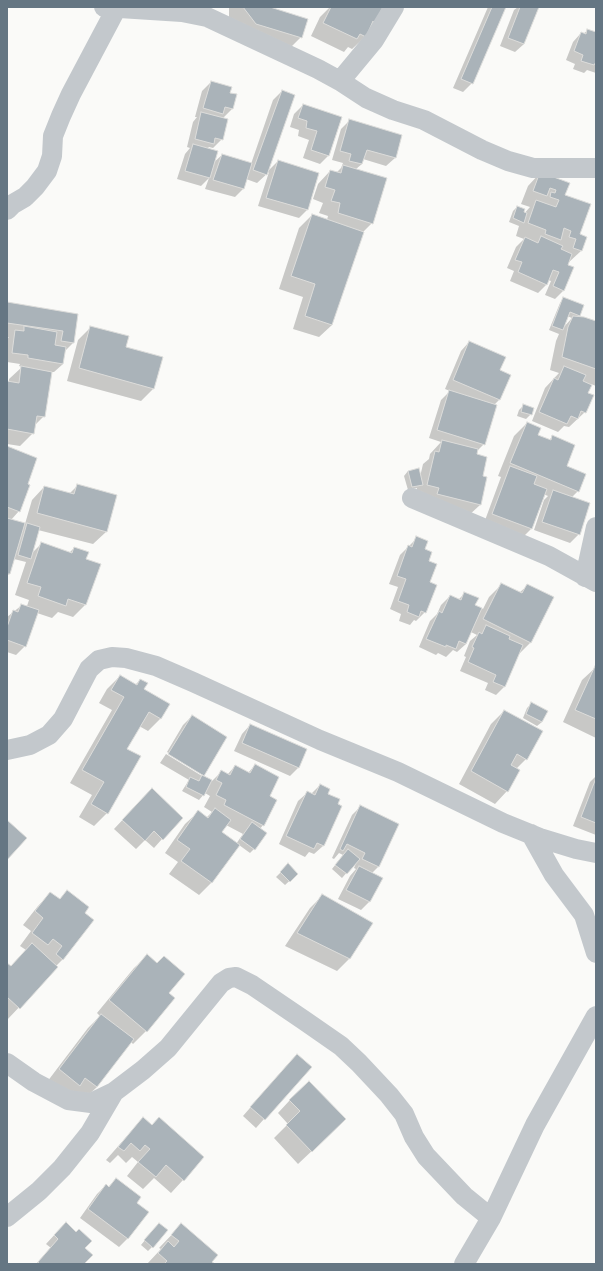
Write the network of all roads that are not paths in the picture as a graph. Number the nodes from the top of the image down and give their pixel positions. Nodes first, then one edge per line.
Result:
1 (394, 7) edge
2 (110, 8) edge
3 (207, 12) edge
4 (340, 81) junction
5 (595, 165) edge
6 (7, 210) edge
7 (412, 498) dead end
8 (596, 527) edge
9 (590, 580) edge
10 (7, 750) edge
11 (531, 834) junction
12 (596, 852) edge
13 (596, 953) edge
14 (594, 1024) edge
15 (7, 1063) edge
16 (114, 1092) junction
17 (7, 1217) edge
18 (491, 1218) junction
19 (464, 1264) edge

1 - 4 street
2 - 3 street
2 - 6 street
3 - 4 street
4 - 5 street
7 - 9 street
8 - 9 street
10 - 11 street
11 - 12 street
11 - 13 street
14 - 18 street
15 - 16 street
16 - 17 street
16 - 18 street
18 - 19 street

